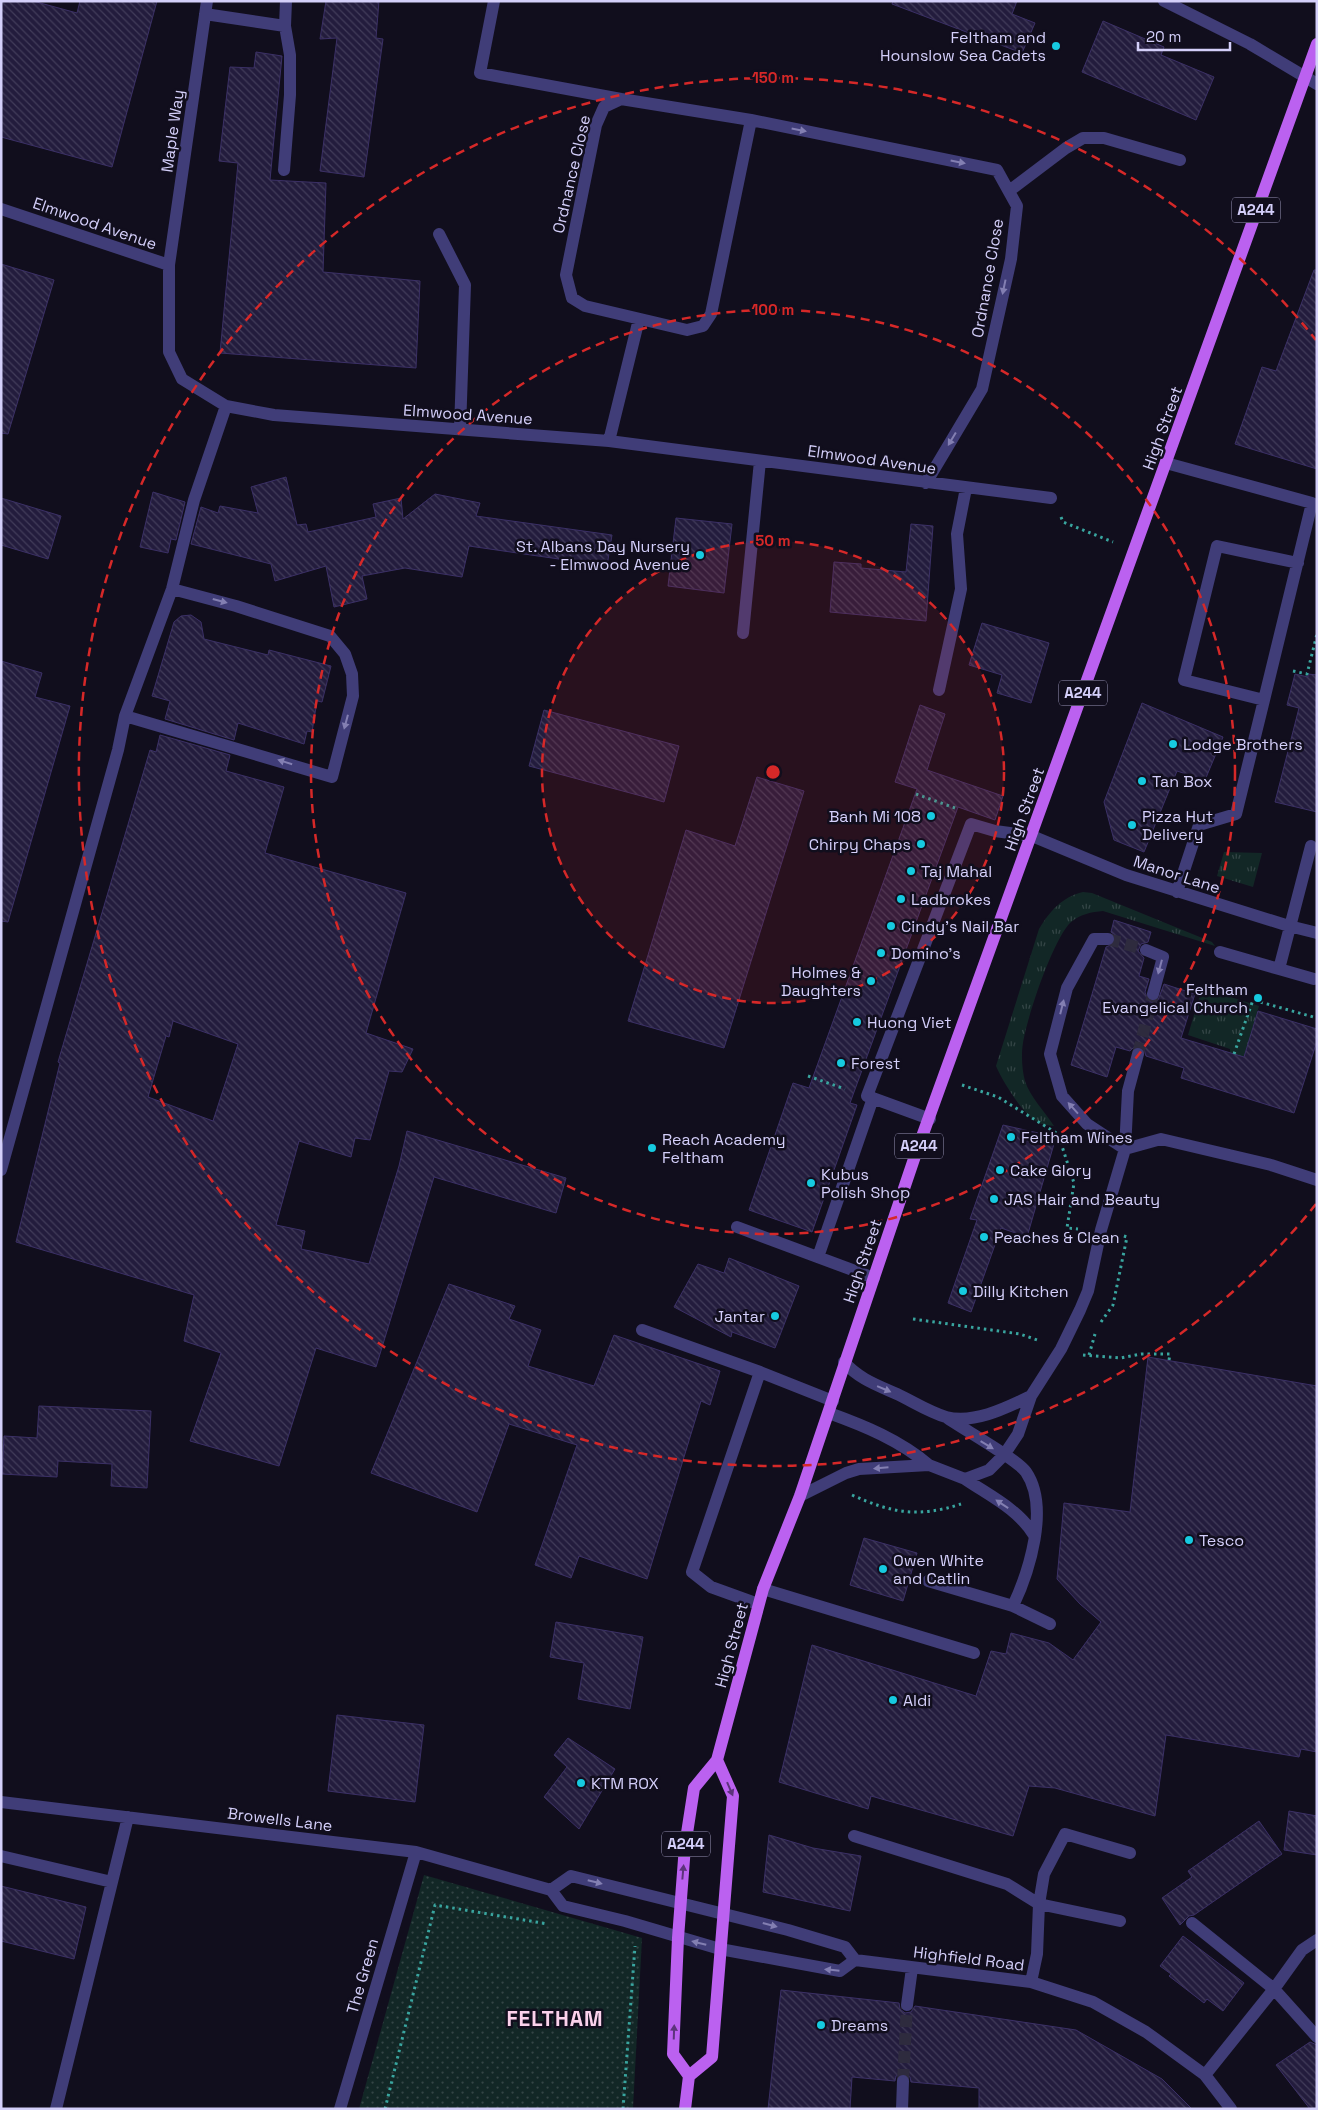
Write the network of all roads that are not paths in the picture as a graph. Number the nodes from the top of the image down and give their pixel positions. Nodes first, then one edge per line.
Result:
1 (207, 1) edge
2 (286, 1) edge
3 (494, 1) edge
4 (1164, 1) edge
5 (205, 14) junction
6 (285, 26) junction
7 (1317, 44) edge
8 (1304, 76) junction
9 (1317, 84) edge
10 (620, 99) junction
11 (751, 120) junction
12 (1180, 160) dead end
13 (284, 170) dead end
14 (1009, 191) junction
15 (1, 208) edge
16 (440, 234) dead end
17 (169, 265) junction
18 (638, 319) junction
19 (226, 406) junction
20 (460, 430) junction
21 (609, 441) junction
22 (760, 461) junction
23 (1166, 464) junction
24 (926, 482) junction
25 (966, 488) junction
26 (1052, 498) road end
27 (1298, 563) junction
28 (172, 589) junction
29 (743, 633) dead end
30 (939, 690) dead end
31 (1264, 700) junction
32 (125, 716) junction
33 (1032, 836) junction
34 (1311, 846) dead end
35 (1177, 892) junction
36 (1289, 926) junction
37 (1317, 933) edge
38 (1108, 939) tunnel mouth
39 (1146, 950) tunnel mouth
40 (1220, 952) dead end
41 (1279, 969) junction
42 (1314, 979) dead end
43 (1152, 994) tunnel mouth
44 (1138, 1054) tunnel mouth
45 (870, 1097) junction
46 (930, 1119) junction
47 (1125, 1149) junction
48 (1, 1170) edge
49 (1317, 1180) edge
50 (737, 1227) dead end
51 (818, 1257) junction
52 (874, 1278) junction
53 (642, 1330) dead end
54 (844, 1362) junction
55 (760, 1372) junction
56 (1031, 1396) junction
57 (831, 1407) junction
58 (946, 1417) junction
59 (1004, 1455) junction
60 (929, 1465) junction
61 (965, 1479) junction
62 (800, 1496) junction
63 (1034, 1536) junction
64 (928, 1581) dead end
65 (763, 1589) junction
66 (758, 1604) junction
67 (1013, 1606) junction
68 (1050, 1624) dead end
69 (974, 1653) dead end
70 (717, 1760) junction
71 (1, 1802) edge
72 (128, 1817) junction
73 (854, 1836) dead end
74 (416, 1852) junction
75 (1130, 1852) dead end
76 (1, 1856) edge
77 (112, 1882) junction
78 (551, 1890) junction
79 (681, 1902) junction
80 (1039, 1904) junction
81 (723, 1912) junction
82 (1120, 1921) dead end
83 (1192, 1923) dead end
84 (678, 1938) junction
85 (1317, 1940) edge
86 (720, 1949) junction
87 (855, 1960) junction
88 (912, 1968) junction
89 (1031, 1982) junction
90 (1274, 1989) junction
91 (907, 2005) tunnel mouth
92 (1317, 2037) edge
93 (1205, 2075) junction
94 (688, 2076) junction
95 (903, 2081) tunnel mouth
96 (56, 2109) edge
97 (340, 2109) edge
98 (685, 2109) edge
99 (902, 2109) edge
100 (1231, 2109) edge

1 - 5 street, Maple Way
2 - 6 street
3 - 10 street
4 - 8 street
5 - 6 street
5 - 17 street, Maple Way
6 - 13 street
7 - 8 main road, High Street / A244
8 - 9 street
8 - 23 main road, High Street / A244
10 - 11 street, Ordnance Close
10 - 18 street, Ordnance Close
11 -> 14 street, Ordnance Close
11 - 18 street, Ordnance Close
12 - 14 street
14 -> 24 street, Ordnance Close
15 - 17 street, Elmwood Avenue
16 - 20 street
17 - 19 street, Elmwood Avenue
18 - 21 street
19 - 20 street, Elmwood Avenue
19 - 28 street
20 - 21 street, Elmwood Avenue
21 - 22 street, Elmwood Avenue
22 - 24 street, Elmwood Avenue
22 - 29 street
23 - 27 street
23 - 33 main road, High Street / A244
24 - 25 street, Elmwood Avenue
25 - 26 street, Elmwood Avenue
25 - 30 street
27 - 31 street
27 - 31 street
28 - 32 street
28 -> 32 street
31 - 35 street
32 - 48 street
33 - 35 street, Manor Lane
33 - 45 street, Manor Lane
33 - 46 main road, High Street / A244
34 - 36 street
35 - 36 street, Manor Lane
36 - 37 street, Manor Lane
36 - 41 street
47 -> 38 street
39 -> 43 street
40 - 41 street
41 - 42 street
44 - 47 street
45 - 46 street
45 - 51 street
46 - 52 main road, High Street / A244
47 - 49 street
47 - 56 street
50 - 51 street
51 - 52 street
52 - 54 main road, High Street / A244
53 - 55 street
54 - 57 main road, High Street / A244
54 -> 58 street
55 - 57 street
55 - 66 street
56 - 58 street
56 - 59 street
57 - 60 street
57 - 62 main road, High Street / A244
58 -> 59 street
59 - 61 street
59 - 63 street
60 - 61 street
60 -> 62 street
63 -> 61 street
62 - 65 main road, High Street / A244
63 - 67 street
64 - 67 street
65 - 66 main road, High Street / A244
65 - 69 street
66 - 70 main road, High Street / A244
67 - 68 street
79 -> 70 main road, High Street / A244
70 -> 81 main road, A244
71 - 72 street, Browells Lane
72 - 74 street, Browells Lane
72 - 77 street
73 - 80 street
74 - 78 street, Browells Lane
74 - 97 street, The Green
75 - 80 street
76 - 77 street
77 - 96 street
78 -> 79 street
78 - 84 street, Browells Lane
79 - 81 street
79 - 84 main road, High Street / A244
80 - 82 street
80 - 89 street
81 - 86 main road, A244
81 -> 87 street
83 - 90 street
86 -> 84 street, Browells Lane
94 -> 84 main road, High Street / A244
85 - 90 street
87 -> 86 street
86 - 94 main road, A244
87 - 88 street, Highfield Road
88 - 89 street, Highfield Road
88 - 91 street
89 - 93 street, Highfield Road
90 - 92 street
90 - 93 street
93 - 100 street, Highfield Road
94 - 98 main road
95 - 99 street

